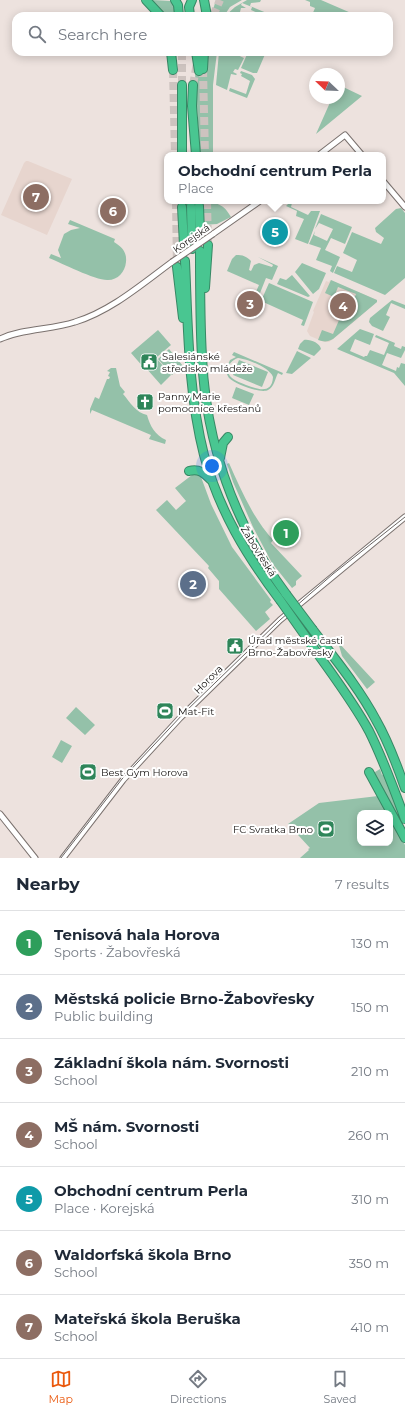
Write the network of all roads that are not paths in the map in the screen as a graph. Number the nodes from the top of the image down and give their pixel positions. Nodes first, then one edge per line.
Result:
1 (146, 0) edge
2 (175, 0) edge
3 (192, 0) edge
4 (204, 0) edge
5 (157, 12) edge
6 (179, 12) edge
7 (190, 12) edge
8 (207, 12) edge
9 (172, 56) edge
10 (175, 56) edge
11 (197, 56) edge
12 (203, 56) edge
13 (193, 85) tunnel mouth
14 (182, 86) tunnel mouth
15 (195, 137) junction
16 (182, 139) junction
17 (182, 152) edge
18 (185, 152) edge
19 (193, 152) edge
20 (196, 152) edge
21 (323, 152) edge
22 (359, 152) edge
23 (386, 185) edge
24 (256, 204) edge
25 (182, 207) dead end
26 (405, 207) edge
27 (200, 232) dead end
28 (208, 245) tunnel mouth
29 (192, 248) junction
30 (185, 261) tunnel mouth
31 (174, 265) junction
32 (201, 325) junction
33 (0, 340) edge
34 (190, 358) junction
35 (228, 437) dead end
36 (219, 463) junction
37 (189, 471) dead end
38 (213, 482) junction
39 (405, 517) edge
40 (370, 772) dead end
41 (403, 777) edge
42 (405, 788) edge
43 (0, 814) edge
44 (405, 819) edge
45 (405, 838) edge
46 (35, 858) edge
47 (63, 858) edge

1 - 5 highway
2 - 6 highway
3 - 7 highway
4 - 8 highway
9 - 10 highway
11 - 12 highway
13 - 15 highway
14 - 16 highway
15 - 19 highway
15 - 20 highway
16 - 17 highway
16 - 18 highway
21 - 22 street
23 - 26 street
24 - 29 street, Korejská, bridge
25 - 29 highway, Žabovřeská
27 - 29 highway
28 - 32 highway
29 - 31 street, Korejská, bridge
29 - 32 highway, Žabovřeská
30 - 34 highway, Žabovřeská
31 - 33 street, Korejská
31 - 34 highway
32 - 36 highway, Žabovřeská
34 - 38 highway, Žabovřeská
35 - 36 highway
36 - 41 highway, Žabovřeská, bridge
37 - 38 highway
38 - 44 highway, Žabovřeská, bridge
39 - 47 street, Horova
40 - 45 highway
41 - 42 highway, Žabovřeská
43 - 46 street

